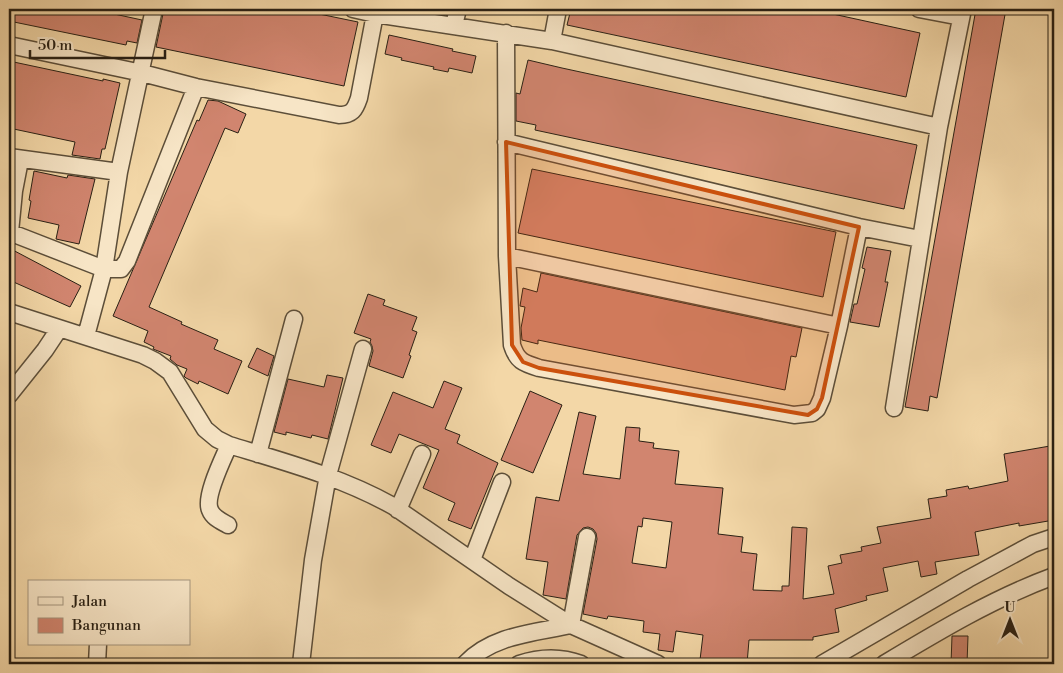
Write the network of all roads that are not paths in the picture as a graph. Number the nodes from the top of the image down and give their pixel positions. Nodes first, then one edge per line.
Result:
1 (154, 9) edge
2 (353, 9) edge
3 (558, 9) edge
4 (919, 9) edge
5 (962, 13) edge
6 (375, 14) junction
7 (456, 17) edge
8 (506, 34) junction
9 (552, 41) junction
10 (9, 45) edge
11 (142, 73) junction
12 (196, 87) junction
13 (939, 127) junction
14 (506, 142) junction
15 (14, 159) edge
16 (119, 172) junction
17 (859, 226) junction
18 (9, 232) edge
19 (920, 239) junction
20 (507, 256) junction
21 (104, 269) junction
22 (9, 312) edge
23 (294, 319) dead end
24 (839, 326) junction
25 (59, 329) junction
26 (86, 336) junction
27 (363, 349) dead end
28 (9, 394) edge
29 (894, 408) dead end
30 (229, 445) junction
31 (258, 454) junction
32 (422, 454) dead end
33 (328, 475) junction
34 (502, 482) dead end
35 (398, 510) junction
36 (228, 526) dead end
37 (587, 537) dead end
38 (1054, 537) edge
39 (472, 560) junction
40 (1054, 576) edge
41 (571, 625) junction
42 (98, 646) edge
43 (653, 663) edge
44 (97, 664) edge
45 (301, 664) edge
46 (465, 664) edge
47 (519, 664) edge
48 (581, 664) edge
49 (822, 664) edge
50 (884, 664) edge

1 - 11 street
2 - 6 street
3 - 9 street
4 - 5 street
5 - 13 street
6 - 7 street
6 - 12 street
7 - 8 street
8 - 9 street
8 - 14 street
9 - 13 street
10 - 11 street
11 - 12 street
11 - 16 street
12 - 21 street
13 - 19 street
14 - 17 street
14 - 20 street
15 - 16 street
15 - 18 street
16 - 21 street
17 - 19 street
17 - 24 street
18 - 21 street
19 - 29 street
20 - 24 street
20 - 24 street
21 - 26 street
22 - 25 street
23 - 31 street
25 - 26 street
25 - 28 street
26 - 30 street
27 - 33 street
30 - 31 street
30 - 36 street
31 - 33 street
32 - 35 street
33 - 35 street
33 - 45 street
34 - 39 street
35 - 39 street
37 - 41 street
38 - 49 street
39 - 41 street
40 - 50 street
41 - 43 street
41 - 46 street
42 - 44 street
47 - 48 street

